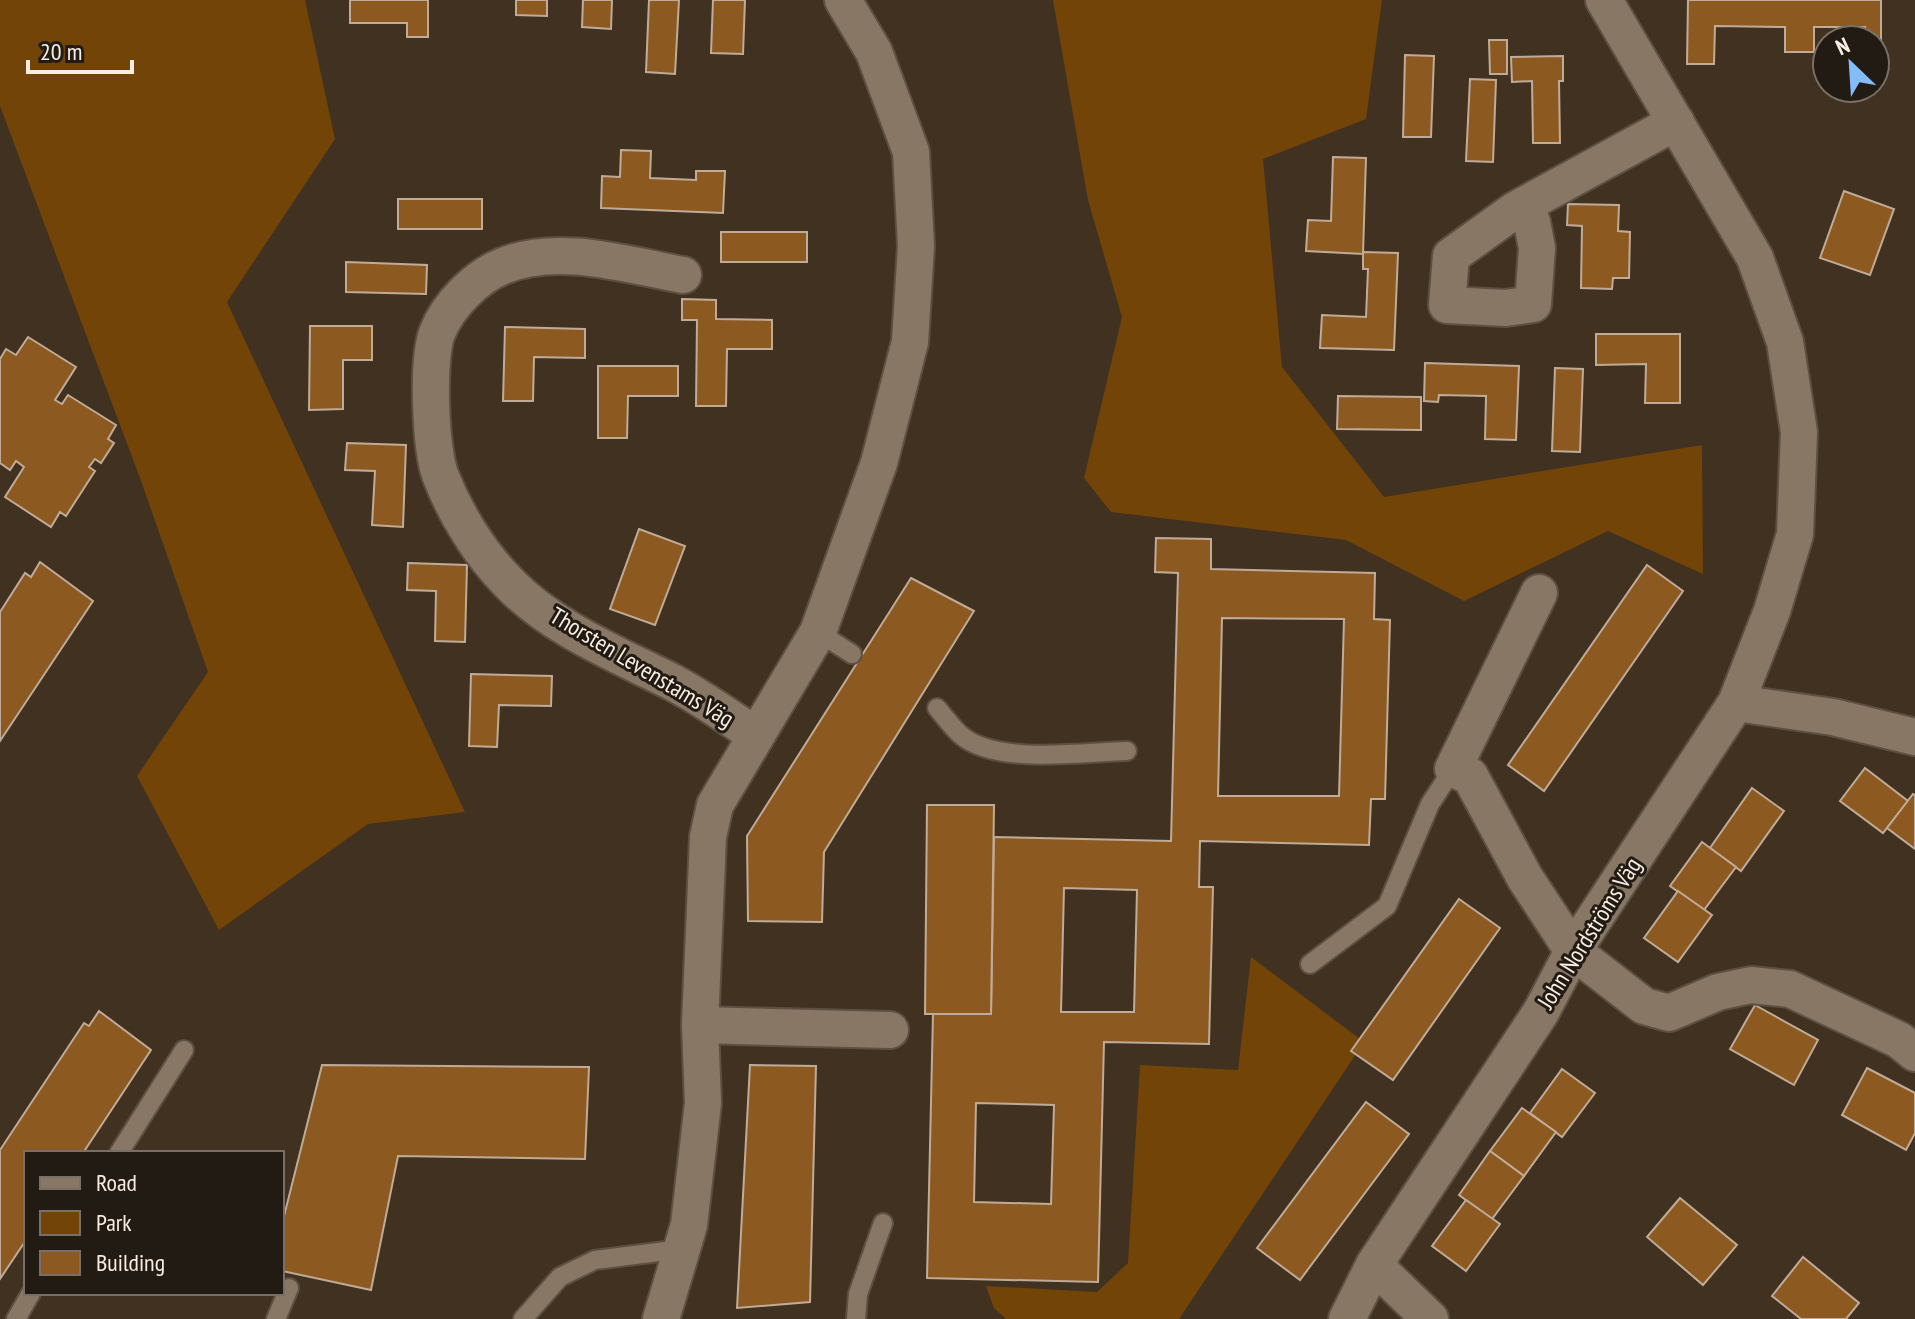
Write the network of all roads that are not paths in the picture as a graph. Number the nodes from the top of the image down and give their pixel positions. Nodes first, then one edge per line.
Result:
1 (843, 0) edge
2 (1604, 0) edge
3 (1676, 122) junction
4 (1515, 210) dead end
5 (683, 275) dead end
6 (1539, 593) dead end
7 (818, 632) junction
8 (852, 654) dead end
9 (1736, 703) junction
10 (937, 708) dead end
11 (755, 735) junction
12 (1915, 737) edge
13 (1127, 751) dead end
14 (1453, 769) junction
15 (1573, 951) junction
16 (1310, 964) dead end
17 (700, 1025) junction
18 (890, 1030) dead end
19 (184, 1050) dead end
20 (1915, 1053) edge
21 (120, 1151) edge
22 (883, 1223) dead end
23 (682, 1249) junction
24 (1374, 1265) junction
25 (289, 1288) dead end
26 (30, 1295) edge
27 (16, 1319) edge
28 (276, 1319) edge
29 (523, 1319) edge
30 (661, 1319) edge
31 (856, 1319) edge
32 (1347, 1319) edge
33 (1430, 1319) edge

1 - 7 street, Thorsten Levenstams Väg
2 - 3 street
3 - 4 street
3 - 9 street
5 - 11 street, Thorsten Levenstams Väg
6 - 14 street
7 - 8 lane
7 - 11 street, Thorsten Levenstams Väg
9 - 12 street
9 - 15 street, John Nordströms Väg
10 - 13 lane
11 - 17 street, Thorsten Levenstams Väg
14 - 15 street
14 - 16 lane
15 - 20 street
15 - 24 street, John Nordströms Väg
17 - 18 street
17 - 23 street, Thorsten Levenstams Väg
19 - 21 lane
22 - 31 lane
23 - 29 lane
23 - 30 street, Thorsten Levenstams Väg
24 - 32 street, John Nordströms Väg
24 - 33 street
25 - 28 lane
26 - 27 lane

